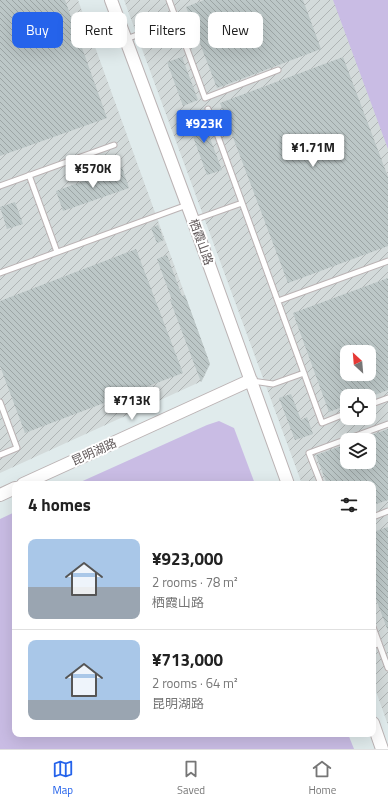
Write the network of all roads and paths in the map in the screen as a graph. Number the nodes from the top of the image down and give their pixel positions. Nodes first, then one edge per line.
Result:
1 (111, 0) edge
2 (171, 1) edge
3 (115, 12) edge
4 (174, 12) edge
5 (127, 45) edge
6 (186, 48) edge
7 (278, 70) dead end
8 (208, 109) dead end
9 (114, 145) dead end
10 (30, 175) junction
11 (0, 186) edge
12 (242, 203) junction
13 (186, 204) junction
14 (193, 220) junction
15 (57, 252) junction
16 (388, 260) edge
17 (0, 273) edge
18 (278, 301) junction
19 (304, 373) junction
20 (251, 380) junction
21 (388, 398) edge
22 (0, 402) edge
23 (376, 402) edge
24 (340, 416) edge
25 (388, 424) edge
26 (0, 455) edge
27 (30, 481) edge
28 (287, 481) edge
29 (320, 481) edge
30 (12, 489) edge
31 (0, 495) edge
32 (388, 511) edge
33 (376, 516) edge
34 (376, 636) edge
35 (379, 644) junction
36 (376, 645) edge
37 (388, 668) edge
38 (376, 732) edge
39 (382, 749) edge

1 - 3 street, 栖霞山路
2 - 4 lane
5 - 13 street, 栖霞山路
6 - 7 lane
8 - 12 lane
9 - 10 lane
10 - 11 lane
10 - 15 lane
12 - 14 lane
12 - 18 lane
13 - 14 street, 栖霞山路
13 - 15 lane
14 - 20 street, 栖霞山路
15 - 17 lane
16 - 18 lane
18 - 19 lane
19 - 20 lane
19 - 24 lane
20 - 27 street, 昆明湖路
20 - 28 street, 栖霞山路
21 - 23 lane
22 - 26 lane
25 - 29 lane
30 - 31 street
32 - 33 lane
34 - 35 lane
35 - 36 lane
35 - 37 lane
38 - 39 street

